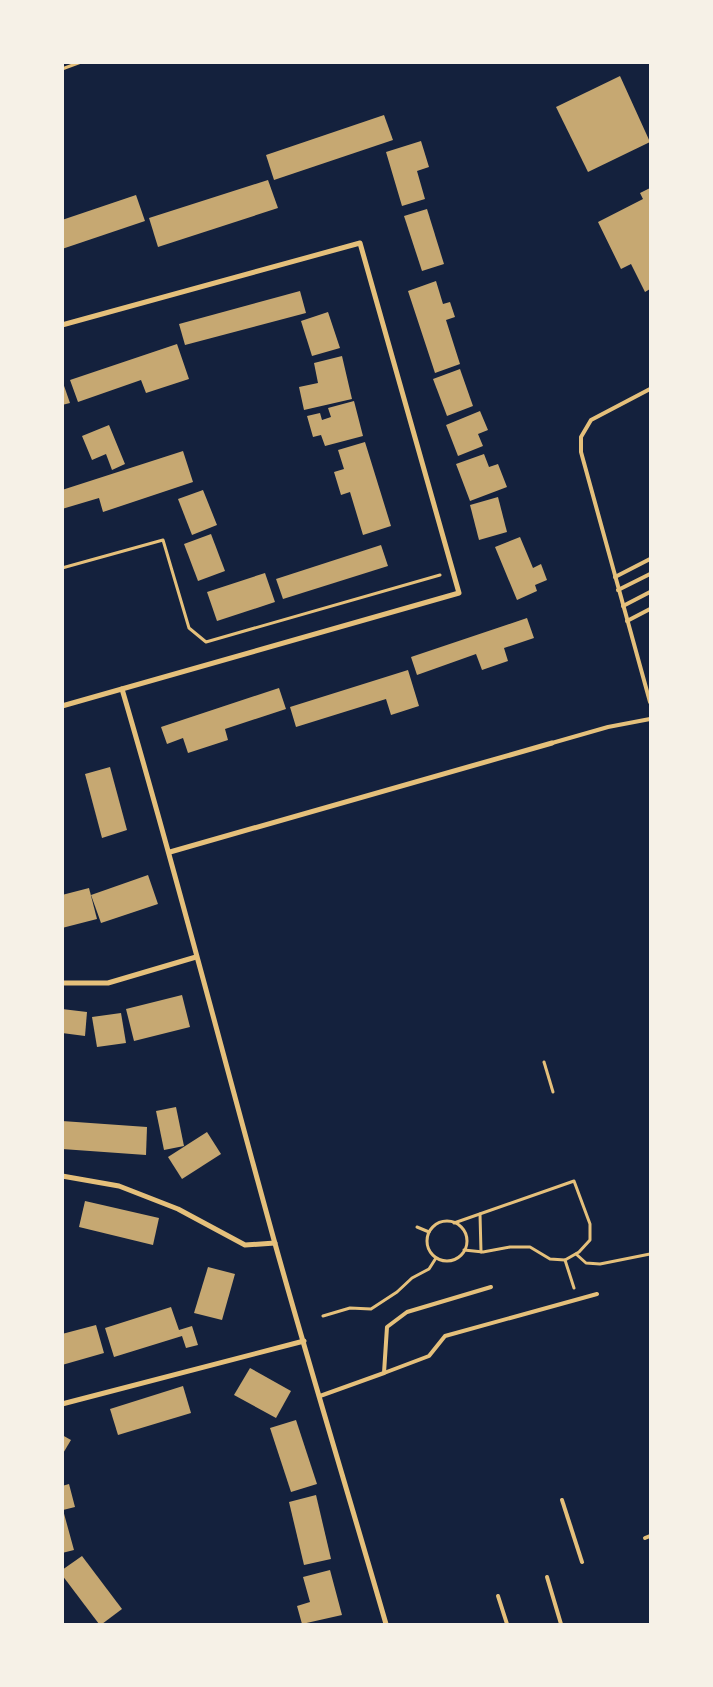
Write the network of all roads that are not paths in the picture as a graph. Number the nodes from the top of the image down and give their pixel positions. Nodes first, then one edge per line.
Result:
1 (62, 325) edge
2 (650, 389) edge
3 (650, 559) edge
4 (650, 574) edge
5 (615, 577) junction
6 (618, 590) junction
7 (650, 592) edge
8 (623, 606) junction
9 (650, 609) edge
10 (627, 621) junction
11 (122, 689) junction
12 (650, 702) edge
13 (62, 706) edge
14 (650, 719) edge
15 (552, 743) joint
16 (170, 852) junction
17 (196, 958) junction
18 (62, 982) edge
19 (62, 1176) edge
20 (275, 1243) junction
21 (491, 1287) dead end
22 (597, 1294) dead end
23 (304, 1340) junction
24 (384, 1373) junction
25 (320, 1396) junction
26 (62, 1404) edge
27 (562, 1500) dead end
28 (650, 1536) edge
29 (645, 1538) dead end
30 (582, 1562) dead end
31 (547, 1577) dead end
32 (498, 1596) dead end
33 (386, 1624) edge
34 (507, 1624) edge
35 (561, 1624) edge

1 - 11 street
2 - 5 lane
3 - 5 lane
4 - 6 lane
5 - 6 lane
6 - 8 lane
7 - 8 lane
8 - 10 lane
9 - 10 lane
10 - 12 lane
11 - 13 street
11 - 16 street
14 - 15 lane
15 - 16 street
16 - 17 street
17 - 18 street
17 - 20 street
19 - 20 street
20 - 23 street
21 - 24 lane
22 - 24 lane
23 - 25 street
23 - 26 street
24 - 25 lane
25 - 33 street
27 - 30 lane
28 - 29 lane
31 - 35 lane
32 - 34 lane

